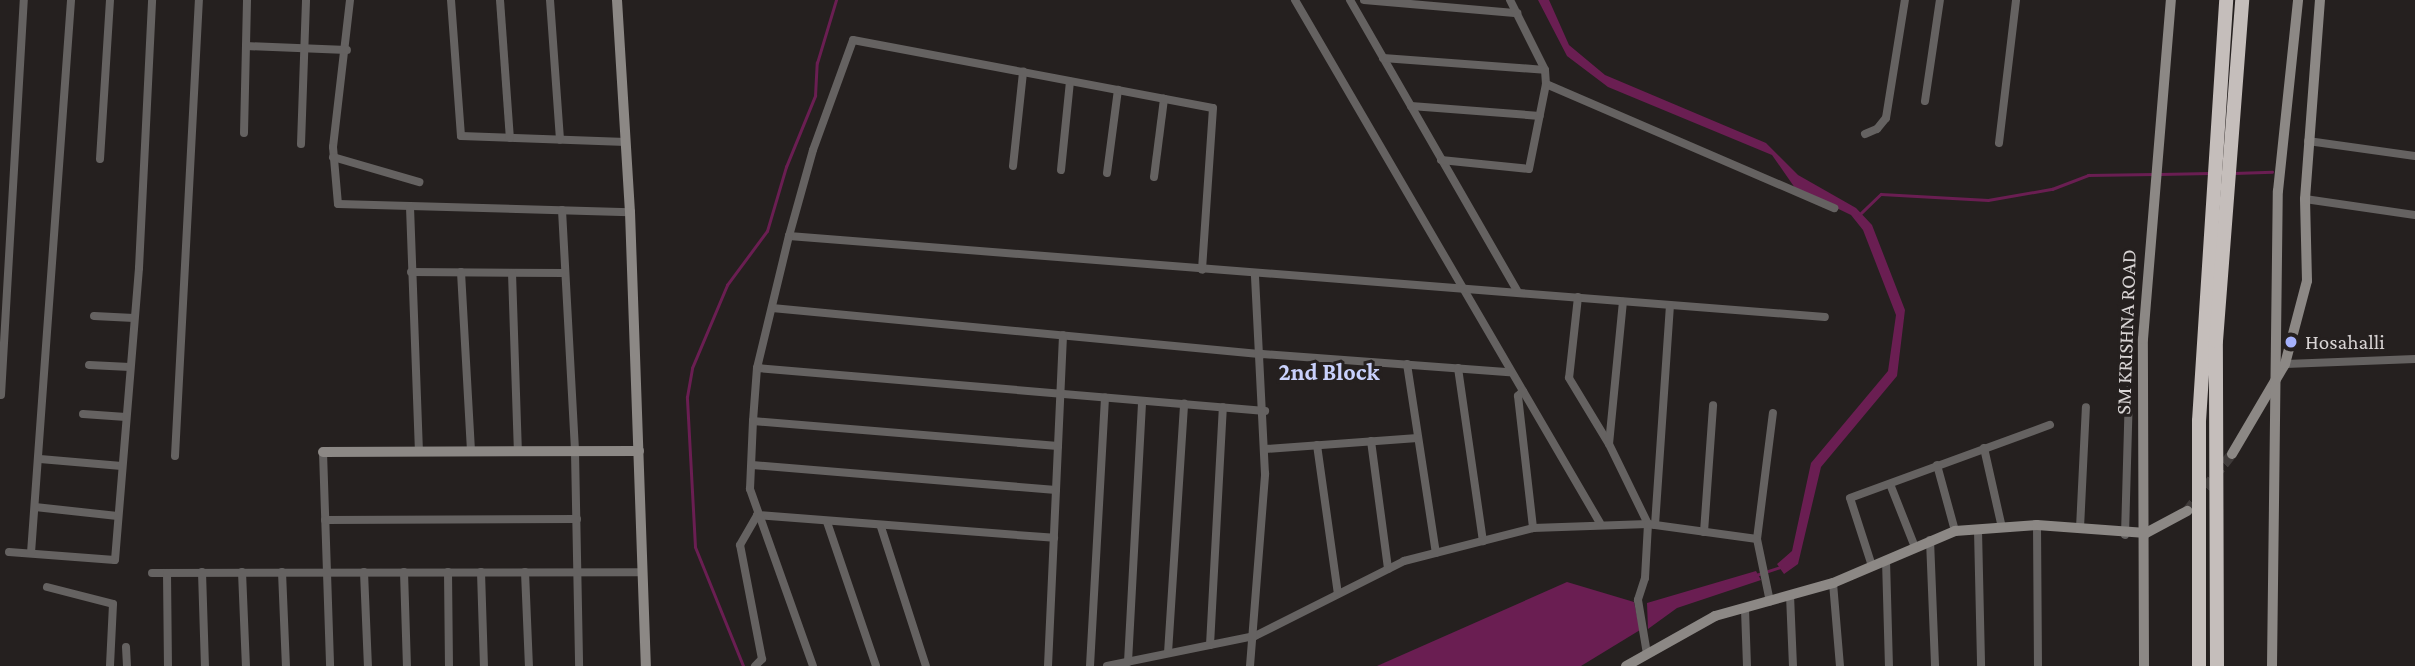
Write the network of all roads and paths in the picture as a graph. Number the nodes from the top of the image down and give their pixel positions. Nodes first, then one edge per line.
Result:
1 (24, 0) edge
2 (72, 0) edge
3 (110, 0) edge
4 (152, 0) edge
5 (199, 0) edge
6 (247, 0) edge
7 (306, 0) edge
8 (350, 0) edge
9 (451, 0) edge
10 (500, 0) edge
11 (550, 0) edge
12 (617, 0) edge
13 (1295, 0) edge
14 (1350, 0) edge
15 (1364, 0) edge
16 (1510, 0) edge
17 (1905, 0) edge
18 (1940, 0) edge
19 (2016, 0) edge
20 (2171, 0) edge
21 (2226, 0) edge
22 (2242, 0) edge
23 (2298, 0) edge
24 (2320, 0) edge
25 (1517, 13) junction
26 (246, 46) junction
27 (305, 48) junction
28 (347, 50) junction
29 (1383, 58) junction
30 (1545, 70) junction
31 (1023, 72) junction
32 (1070, 81) junction
33 (1546, 84) junction
34 (1118, 90) junction
35 (1164, 99) junction
36 (2219, 100) junction
37 (1925, 101) dead end
38 (2235, 101) junction
39 (1410, 106) junction
40 (1540, 116) junction
41 (244, 133) dead end
42 (1865, 134) dead end
43 (510, 138) junction
44 (560, 140) junction
45 (2308, 141) junction
46 (626, 142) junction
47 (1999, 143) dead end
48 (302, 144) dead end
49 (2415, 156) edge
50 (333, 157) junction
51 (100, 159) dead end
52 (1441, 160) junction
53 (1013, 166) dead end
54 (1061, 170) dead end
55 (1107, 173) dead end
56 (1154, 177) dead end
57 (419, 182) dead end
58 (2305, 199) junction
59 (410, 207) junction
60 (1834, 208) dead end
61 (562, 211) junction
62 (630, 212) junction
63 (2415, 215) edge
64 (789, 236) junction
65 (5, 265) edge
66 (1202, 270) junction
67 (411, 272) junction
68 (461, 272) junction
69 (512, 273) junction
70 (565, 273) junction
71 (1255, 274) junction
72 (1462, 286) junction
73 (1517, 291) junction
74 (1578, 297) junction
75 (1623, 302) junction
76 (1670, 306) junction
77 (772, 308) junction
78 (94, 316) dead end
79 (1825, 317) dead end
80 (134, 318) junction
81 (1063, 335) junction
82 (1262, 354) junction
83 (2415, 359) edge
84 (1407, 364) junction
85 (2285, 364) junction
86 (89, 365) dead end
87 (130, 367) junction
88 (757, 368) junction
89 (1458, 368) junction
90 (1509, 372) junction
91 (2273, 382) junction
92 (2129, 390) dead end
93 (1523, 391) junction
94 (1060, 394) junction
95 (1, 395) edge
96 (1105, 397) junction
97 (1142, 401) junction
98 (1184, 404) junction
99 (1713, 405) dead end
100 (1223, 407) junction
101 (2086, 407) dead end
102 (1265, 411) junction
103 (1773, 413) dead end
104 (83, 415) dead end
105 (126, 418) junction
106 (753, 421) junction
107 (2050, 425) dead end
108 (1418, 438) junction
109 (1371, 441) junction
110 (1609, 444) junction
111 (1317, 445) junction
112 (1058, 446) junction
113 (1984, 448) junction
114 (1265, 449) junction
115 (323, 452) joint
116 (419, 452) junction
117 (471, 452) junction
118 (518, 452) junction
119 (575, 452) junction
120 (639, 452) junction
121 (2232, 454) tunnel mouth
122 (176, 456) dead end
123 (40, 459) junction
124 (752, 465) junction
125 (122, 466) junction
126 (1937, 466) junction
127 (1890, 484) junction
128 (1056, 490) junction
129 (35, 507) junction
130 (2187, 511) tunnel mouth
131 (757, 515) junction
132 (118, 516) junction
133 (577, 519) junction
134 (325, 520) junction
135 (827, 522) junction
136 (1600, 523) junction
137 (1651, 525) junction
138 (2037, 525) junction
139 (881, 527) junction
140 (1533, 528) junction
141 (2002, 528) junction
142 (2080, 528) junction
143 (1978, 530) junction
144 (1955, 531) junction
145 (1704, 532) junction
146 (2146, 533) junction
147 (2126, 535) junction
148 (1054, 538) junction
149 (1758, 539) junction
150 (1483, 541) junction
151 (1930, 541) junction
152 (1915, 547) junction
153 (9, 552) dead end
154 (32, 553) junction
155 (1436, 553) junction
156 (1886, 560) junction
157 (1872, 566) junction
158 (1388, 569) junction
159 (326, 571) junction
160 (202, 572) junction
161 (243, 572) junction
162 (282, 572) junction
163 (364, 572) junction
164 (404, 572) junction
165 (448, 572) junction
166 (481, 572) junction
167 (525, 572) junction
168 (578, 572) junction
169 (641, 572) junction
170 (152, 573) dead end
171 (167, 573) junction
172 (1833, 583) junction
173 (47, 587) dead end
174 (1338, 594) junction
175 (1790, 595) junction
176 (1770, 602) junction
177 (1745, 609) junction
178 (1255, 636) junction
179 (1210, 645) junction
180 (126, 647) dead end
181 (1168, 653) junction
182 (1647, 654) junction
183 (1128, 662) junction
184 (110, 666) edge
185 (127, 666) edge
186 (168, 666) edge
187 (205, 666) edge
188 (246, 666) edge
189 (286, 666) edge
190 (330, 666) edge
191 (368, 666) edge
192 (407, 666) edge
193 (449, 666) edge
194 (484, 666) edge
195 (529, 666) edge
196 (579, 666) edge
197 (646, 666) edge
198 (755, 666) edge
199 (813, 666) edge
200 (876, 666) edge
201 (926, 666) edge
202 (1048, 666) edge
203 (1090, 666) edge
204 (1107, 666) edge
205 (1250, 666) edge
206 (1626, 666) edge
207 (1747, 666) edge
208 (1793, 666) edge
209 (1840, 666) edge
210 (1889, 666) edge
211 (1935, 666) edge
212 (1981, 666) edge
213 (2038, 666) edge
214 (2144, 666) edge
215 (2199, 666) edge
216 (2217, 666) edge
217 (2272, 666) edge

1 - 65 street
2 - 123 street
3 - 51 street
4 - 80 street
5 - 122 street
6 - 26 street
7 - 27 street
8 - 28 street
9 - 43 street
10 - 43 street
11 - 44 street
12 - 46 street
13 - 72 street
14 - 29 street
15 - 25 street
16 - 25 street
17 - 42 street
18 - 37 street
19 - 47 street
20 - 146 street, SM KRISHNA ROAD
21 - 36 highway
22 - 38 highway
23 - 91 street
24 - 45 street
25 - 30 street
26 - 27 street
26 - 41 street
27 - 28 street
27 - 48 street
28 - 50 street
29 - 30 street
29 - 39 street
30 - 33 street
31 - 32 street
31 - 53 street
31 - 64 street
32 - 34 street
32 - 54 street
33 - 40 street
33 - 60 street
34 - 35 street
34 - 55 street
35 - 56 street
35 - 66 street
36 - 38 highway
36 - 215 highway
38 - 216 highway
39 - 40 street
39 - 52 street
40 - 52 street
43 - 44 street
44 - 46 street
45 - 49 street
45 - 58 street
46 - 62 street
50 - 57 street
50 - 59 street
52 - 73 street
58 - 63 street
58 - 85 street
59 - 61 street
59 - 67 street
61 - 62 street
61 - 70 street
62 - 120 street
64 - 66 street
64 - 77 street
65 - 95 street
66 - 71 street
67 - 68 street
67 - 116 street
68 - 69 street
68 - 117 street
69 - 70 street
69 - 118 street
70 - 119 street
71 - 72 street
71 - 82 street
72 - 73 street
72 - 90 street
73 - 74 street
74 - 75 street
74 - 110 street
75 - 76 street
75 - 110 street
76 - 79 street
76 - 137 street
77 - 81 street
77 - 88 street
78 - 80 street
80 - 87 street
81 - 82 street
81 - 94 street
82 - 84 street
82 - 102 street
83 - 85 street
84 - 89 street
84 - 108 street
85 - 91 street
86 - 87 street
87 - 105 street
88 - 94 street
88 - 106 street
89 - 90 street
89 - 150 street
90 - 93 street
91 - 121 street
91 - 217 street
92 - 147 street
93 - 136 street
93 - 140 street
94 - 96 street
94 - 112 street
96 - 97 street
96 - 203 street
97 - 98 street
97 - 183 street
98 - 100 street
98 - 181 street
99 - 145 street
100 - 102 street
100 - 179 street
101 - 142 street
102 - 114 street
103 - 149 street
104 - 105 street
105 - 125 street
106 - 112 street
106 - 124 street
107 - 113 street
108 - 109 street
108 - 155 street
109 - 111 street
109 - 158 street
110 - 137 street
111 - 114 street
111 - 174 street
112 - 128 street
113 - 126 street
113 - 141 street
114 - 178 street
115 - 116 street
115 - 134 street
116 - 117 street
117 - 118 street
118 - 119 street
119 - 120 street
119 - 133 street
120 - 169 street
123 - 125 street
123 - 129 street
124 - 128 street
124 - 131 street
125 - 132 street
126 - 127 street
126 - 144 street
127 - 152 street
127 - 157 street
128 - 148 street
129 - 132 street
129 - 154 street
130 - 146 street
131 - 135 street
131 - 198 street
131 - 199 street
132 - 154 street
133 - 134 street
133 - 168 street
134 - 159 street
135 - 139 street
135 - 200 street
136 - 137 street
136 - 140 street
137 - 145 street
137 - 182 street
138 - 141 street
138 - 142 street
138 - 213 street
139 - 148 street
139 - 201 street
140 - 150 street
141 - 143 street
142 - 147 street
143 - 144 street
143 - 212 street
144 - 151 street
145 - 149 street
146 - 147 street
146 - 214 street, SM KRISHNA ROAD
148 - 202 street
149 - 176 street
150 - 155 street
151 - 152 street
151 - 211 street
152 - 156 street
153 - 154 street
155 - 158 street
156 - 157 street
156 - 210 street
157 - 172 street
158 - 174 street
159 - 162 street
159 - 163 street
159 - 190 street
160 - 161 street
160 - 171 street
160 - 187 street
161 - 162 street
161 - 188 street
162 - 189 street
163 - 164 street
163 - 191 street
164 - 165 street
164 - 192 street
165 - 166 street
165 - 193 street
166 - 167 street
166 - 194 street
167 - 168 street
167 - 195 street
168 - 169 street
168 - 196 street
169 - 197 street
170 - 171 street
171 - 186 street
172 - 175 street
172 - 209 street
173 - 184 street
174 - 178 street
175 - 176 street
175 - 208 street
176 - 177 street
177 - 182 street
177 - 207 street
178 - 179 street
178 - 205 street
179 - 181 street
180 - 185 street
181 - 183 street
182 - 206 street
183 - 204 street

